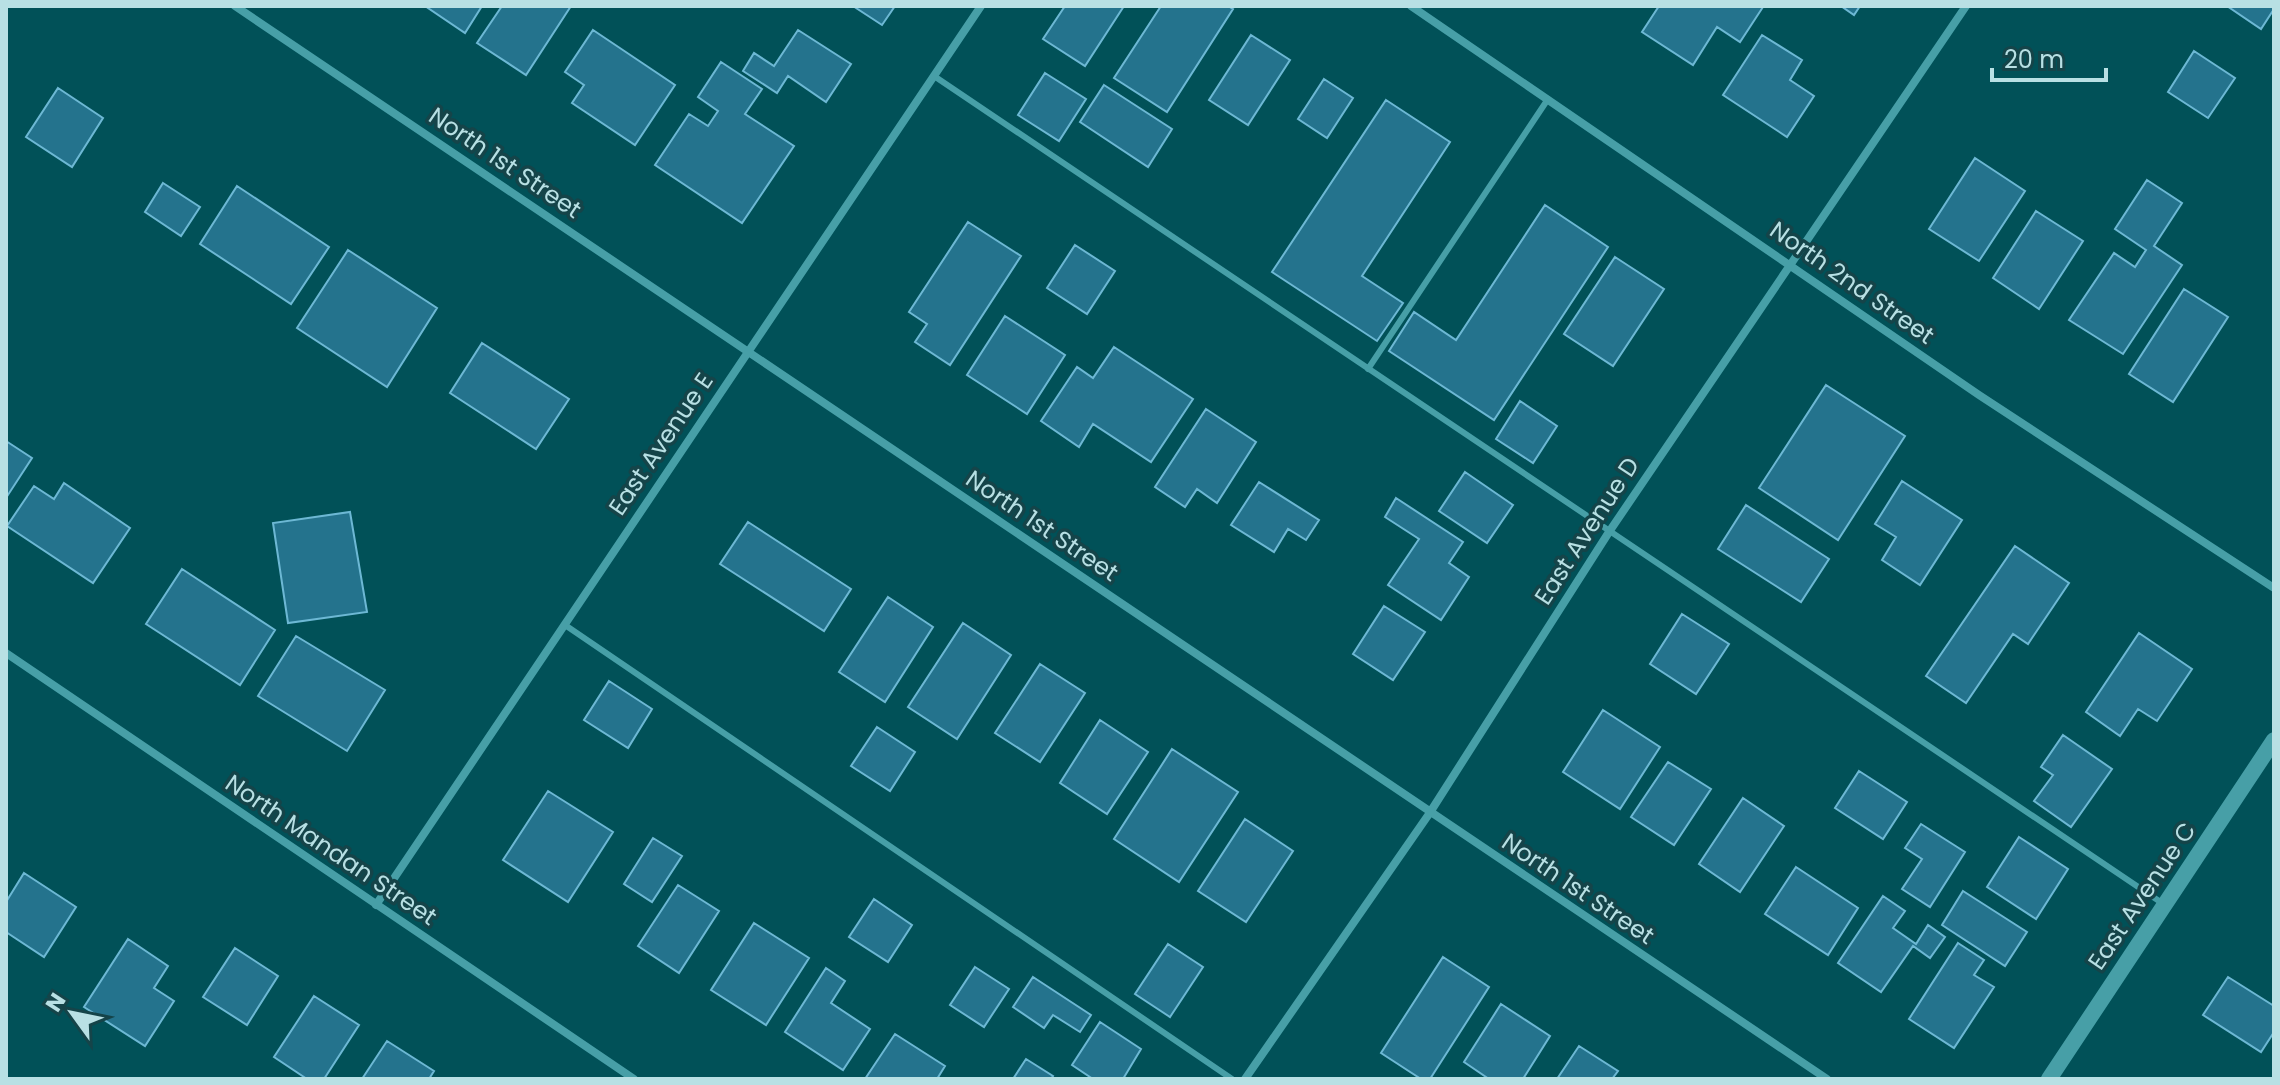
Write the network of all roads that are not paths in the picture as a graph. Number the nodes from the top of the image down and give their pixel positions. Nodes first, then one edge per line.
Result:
1 (235, 6) edge
2 (981, 6) edge
3 (1411, 6) edge
4 (1966, 6) edge
5 (934, 76) junction
6 (1548, 99) junction
7 (1790, 264) junction
8 (748, 349) junction
9 (1368, 369) junction
10 (1609, 532) junction
11 (2274, 588) edge
12 (565, 625) junction
13 (6, 653) edge
14 (2274, 740) edge
15 (1429, 814) junction
16 (376, 905) junction
17 (2165, 905) junction
18 (634, 1079) edge
19 (1232, 1079) edge
20 (1245, 1079) edge
21 (1827, 1079) edge
22 (2049, 1079) edge

1 - 8 street, North 1st Street
2 - 5 street, East Avenue E
3 - 6 street, North 2nd Street
4 - 7 street, East Avenue D
5 - 8 street, East Avenue E
5 - 9 lane
6 - 7 street, North 2nd Street
6 - 9 lane
7 - 10 street, East Avenue D
7 - 11 street, North 2nd Street
8 - 12 street, East Avenue E
8 - 15 street, North 1st Street
9 - 10 lane
10 - 15 street, East Avenue D
10 - 17 lane
12 - 16 street, East Avenue E
12 - 19 lane
13 - 16 street, North Mandan Street
14 - 17 street, East Avenue C
15 - 20 street, East Avenue D
15 - 21 street, North 1st Street
16 - 18 street, North Mandan Street
17 - 22 street, East Avenue C

